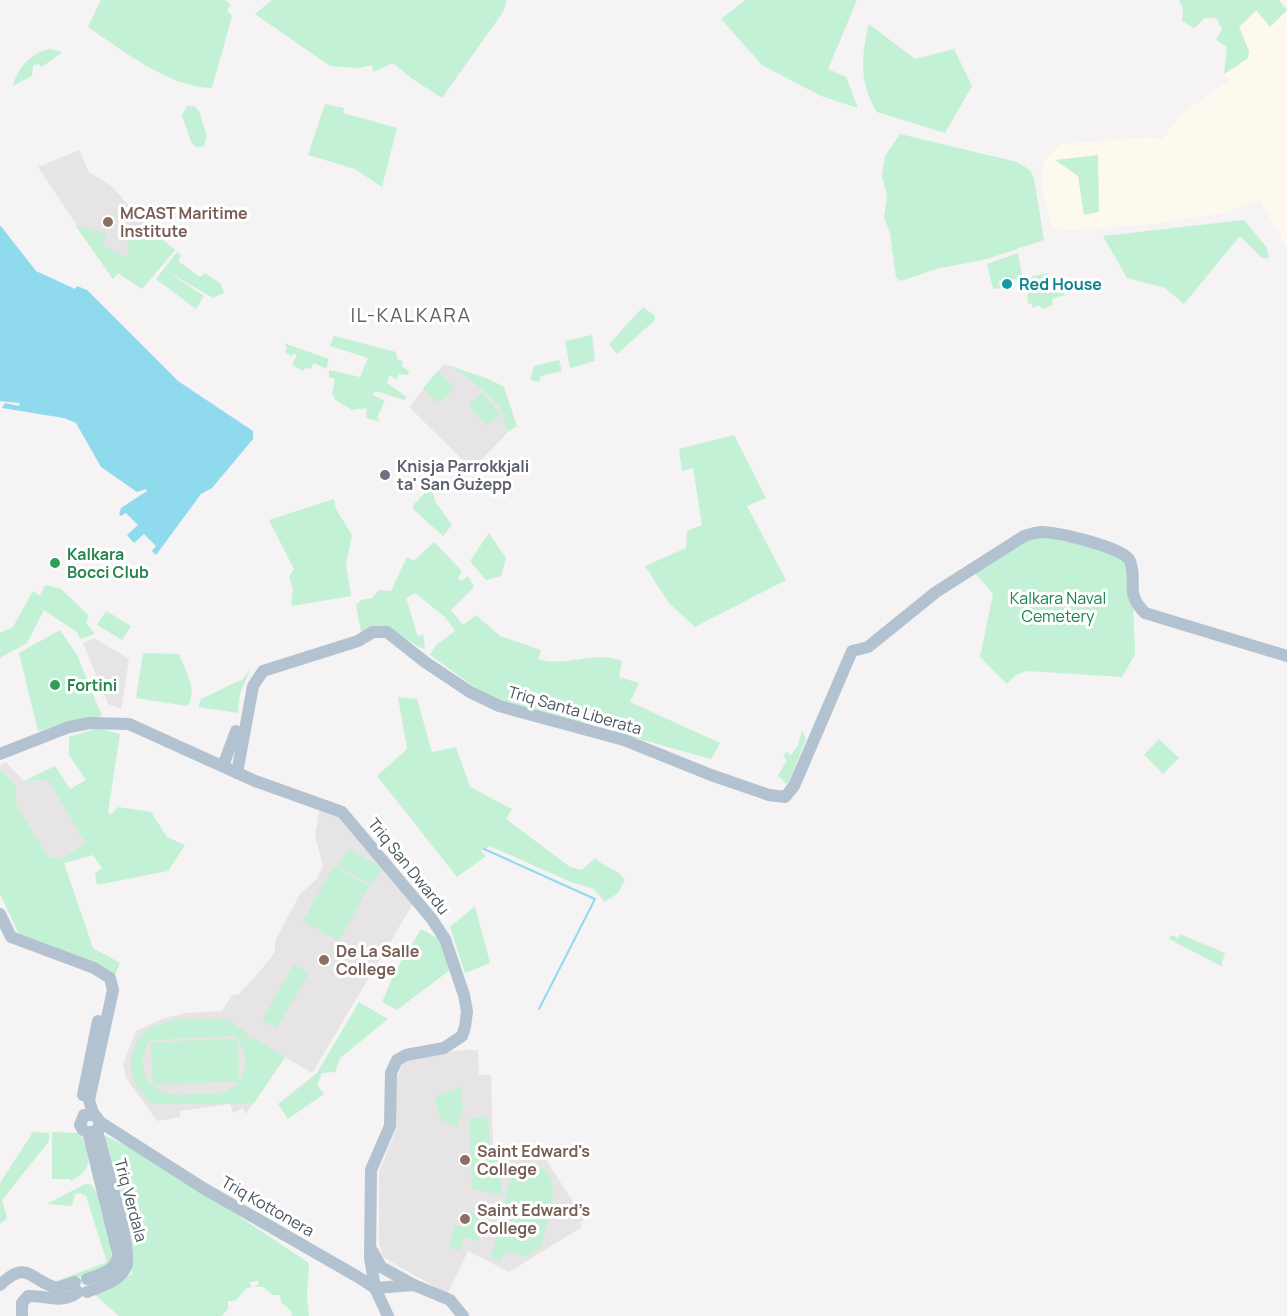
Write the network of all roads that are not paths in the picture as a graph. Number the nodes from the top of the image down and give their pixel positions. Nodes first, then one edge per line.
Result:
1 (1287, 656) edge
2 (272, 667) junction
3 (0, 753) edge
4 (223, 766) junction
5 (237, 773) junction
6 (0, 914) edge
7 (93, 1124) junction
8 (370, 1251) junction
9 (21, 1271) junction
10 (358, 1277) junction
11 (0, 1285) edge
12 (414, 1285) junction
13 (82, 1286) junction
14 (399, 1286) junction
15 (375, 1287) junction
16 (62, 1299) junction
17 (387, 1313) edge
18 (22, 1316) edge
19 (463, 1316) edge

1 - 2 main road, Triq Santa Liberata
2 - 4 main road
2 - 5 main road
3 - 4 main road, Triq San Dwardu
4 - 5 main road, Triq San Dwardu
5 - 8 main road, Triq San Dwardu
6 - 7 main road, Triq Verdala
7 - 10 main road, Triq Kottonera
7 - 13 main road, Triq Verdala
8 - 10 main road
8 - 12 main road
8 - 15 main road, Triq San Dwardu
9 - 11 main road
9 - 13 main road, Triq Verdala
9 - 16 main road
10 - 15 main road, Triq Kottonera
12 - 14 main road
12 - 19 main road
13 - 16 main road, Triq Verdala
14 - 15 main road
14 - 17 main road
15 - 17 main road
16 - 18 main road

